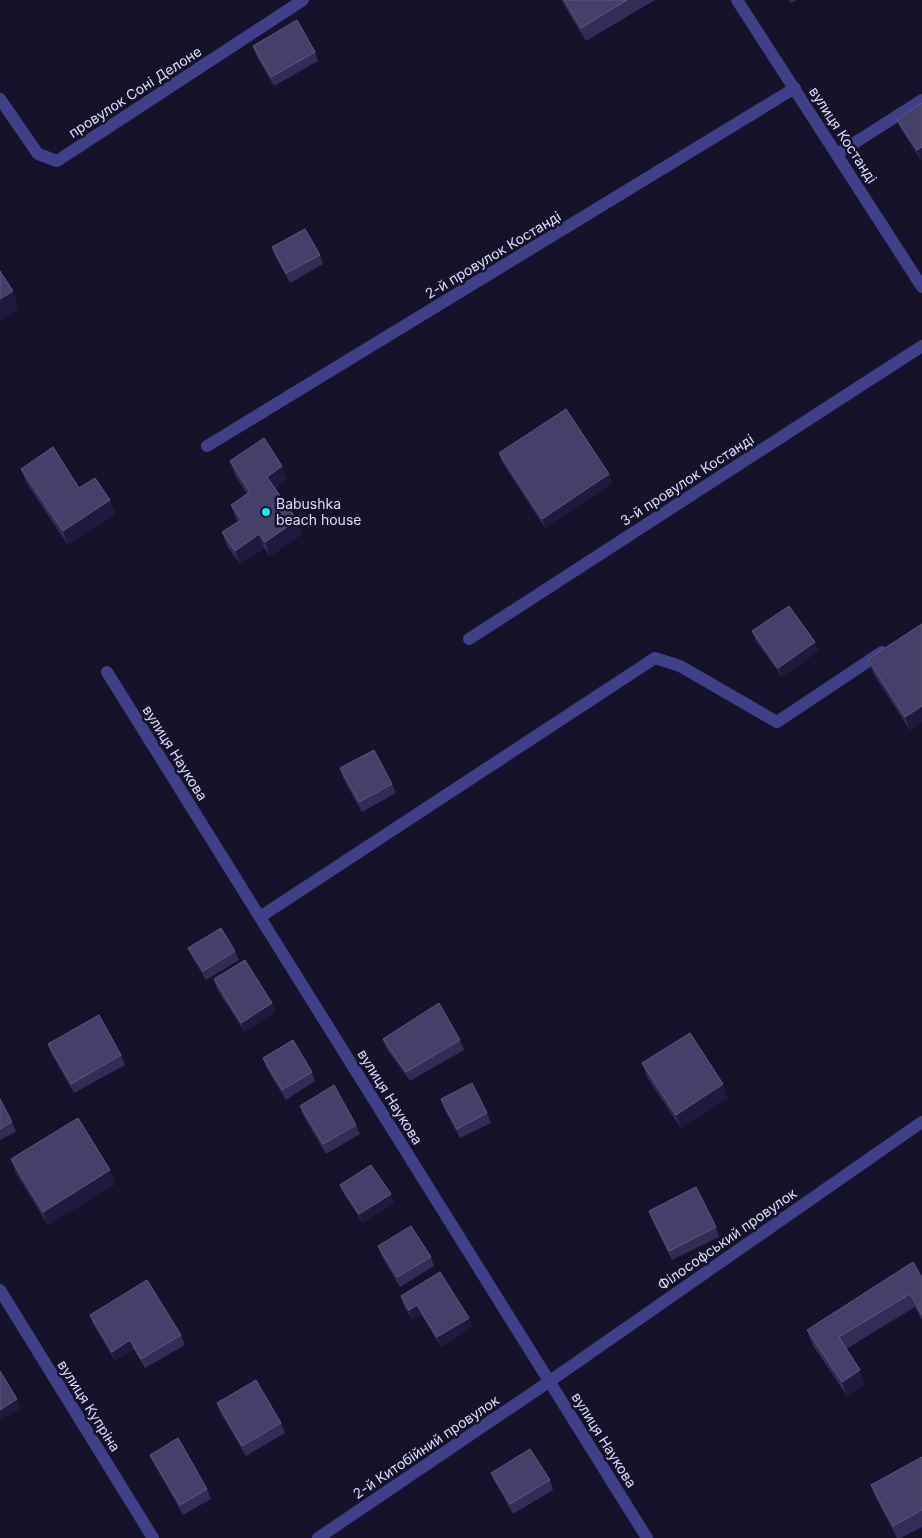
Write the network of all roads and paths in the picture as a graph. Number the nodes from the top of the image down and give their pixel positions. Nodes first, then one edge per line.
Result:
1 (303, 0) edge
2 (737, 0) edge
3 (795, 88) junction
4 (0, 99) edge
5 (922, 100) edge
6 (837, 154) junction
7 (922, 287) edge
8 (922, 346) edge
9 (207, 446) dead end
10 (469, 639) dead end
11 (890, 647) edge
12 (107, 672) dead end
13 (260, 917) junction
14 (922, 1122) edge
15 (0, 1290) edge
16 (550, 1381) junction
17 (153, 1538) edge
18 (318, 1538) edge
19 (647, 1538) edge

1 - 4 street, провулок Соні Делоне
2 - 3 street, вулиця Костанді
3 - 6 street, вулиця Костанді
3 - 9 street, 2-й провулок Костанді
5 - 6 street
6 - 7 street, вулиця Костанді
8 - 10 street, 3-й провулок Костанді
11 - 13 street
12 - 13 street, вулиця Наукова
13 - 16 street, вулиця Наукова
14 - 16 street, Філософський провулок
15 - 17 street, вулиця Купріна
16 - 18 street, 2-й Китобійний провулок
16 - 19 street, вулиця Наукова

